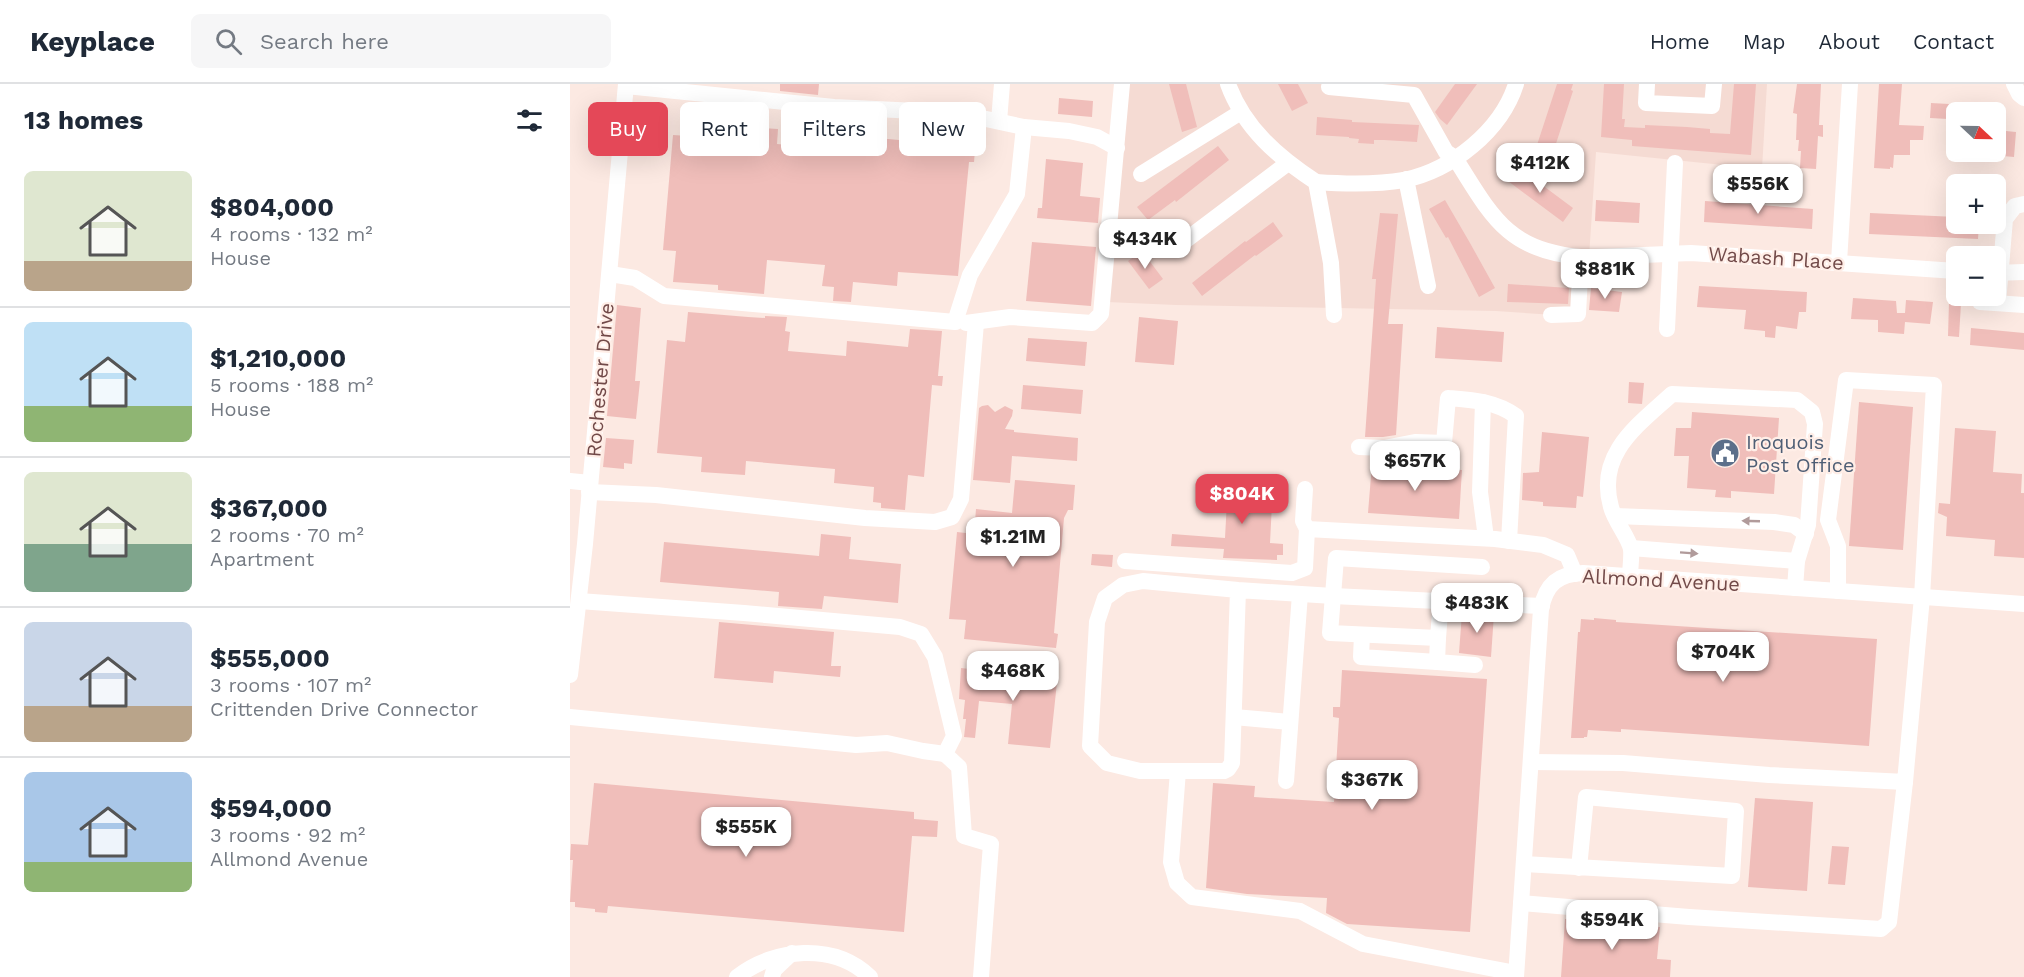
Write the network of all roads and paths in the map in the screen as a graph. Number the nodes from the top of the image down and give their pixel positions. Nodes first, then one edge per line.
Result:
1 (1002, 84) edge
2 (1122, 84) edge
3 (1228, 84) edge
4 (1516, 84) edge
5 (1647, 84) edge
6 (1714, 84) edge
7 (1850, 84) edge
8 (2014, 84) edge
9 (626, 85) edge
10 (1329, 87) dead end
11 (2024, 98) edge
12 (1241, 111) junction
13 (999, 122) junction
14 (1024, 127) junction
15 (1116, 148) junction
16 (1455, 158) junction
17 (1288, 163) junction
18 (1675, 163) dead end
19 (1141, 174) dead end
20 (1406, 179) junction
21 (1316, 182) junction
22 (2024, 204) edge
23 (1182, 243) dead end
24 (2001, 246) edge
25 (1671, 253) junction
26 (1589, 257) junction
27 (1839, 262) junction
28 (1946, 270) edge
29 (2024, 272) edge
30 (2006, 273) edge
31 (609, 274) junction
32 (1428, 286) dead end
33 (2006, 304) edge
34 (2024, 305) edge
35 (1334, 315) dead end
36 (1551, 315) dead end
37 (955, 322) junction
38 (976, 322) junction
39 (1667, 329) dead end
40 (1483, 402) junction
41 (1359, 447) dead end
42 (570, 481) edge
43 (590, 487) junction
44 (1305, 489) dead end
45 (1615, 516) junction
46 (1307, 529) junction
47 (1806, 534) junction
48 (1486, 538) junction
49 (1509, 541) junction
50 (1631, 548) junction
51 (1125, 561) dead end
52 (1797, 561) junction
53 (1482, 567) dead end
54 (1575, 574) junction
55 (1630, 577) junction
56 (1795, 588) junction
57 (1238, 590) junction
58 (1838, 591) junction
59 (1300, 594) junction
60 (1333, 596) junction
61 (1922, 597) junction
62 (1441, 600) junction
63 (579, 601) junction
64 (2024, 604) edge
65 (1542, 606) junction
66 (1362, 634) junction
67 (1438, 638) junction
68 (1437, 662) junction
69 (1475, 666) dead end
70 (570, 675) edge
71 (570, 717) edge
72 (1234, 717) junction
73 (1290, 722) junction
74 (945, 754) junction
75 (1530, 762) junction
76 (1178, 771) junction
77 (1286, 781) dead end
78 (1905, 782) junction
79 (1524, 864) junction
80 (1579, 868) junction
81 (1521, 903) junction
82 (792, 953) junction
83 (1516, 975) edge
84 (737, 977) edge
85 (772, 977) edge
86 (870, 977) edge
87 (981, 977) edge

1 - 13 street
2 - 15 street
3 - 12 street
4 - 16 street
5 - 6 street
7 - 27 street
8 - 11 street
9 - 13 street
9 - 31 street, Rochester Drive
10 - 16 street, Wabash Place
12 - 17 street
12 - 19 street
13 - 14 street
14 - 15 street
14 - 37 street
15 - 38 street
16 - 20 street
16 - 26 street, Wabash Place
17 - 21 street
17 - 23 street
18 - 25 street
20 - 21 street
20 - 32 street
21 - 35 street
22 - 24 street
25 - 26 street, Wabash Place
25 - 27 street, Wabash Place
25 - 39 street
26 - 36 street
27 - 28 street, Wabash Place
29 - 30 street
31 - 37 street
31 - 43 street, Rochester Drive
33 - 34 street
37 - 38 street
38 - 43 street
40 - 41 street
40 - 48 street
40 - 49 street
42 - 43 street
43 - 63 street, Rochester Drive
44 - 46 street
47 -> 45 street
45 - 47 street
45 - 50 street
46 - 48 street
46 - 51 street
47 - 52 street
48 - 49 street
49 - 54 street
50 -> 52 street
50 - 55 street
52 - 56 street
53 - 60 street
54 - 55 street, Allmond Avenue
54 - 65 street, Allmond Avenue
55 - 56 street, Allmond Avenue
56 - 58 street, Allmond Avenue
57 - 59 street
57 - 72 street
57 - 76 street
58 - 61 street, Allmond Avenue
58 - 61 street
59 - 60 street
59 - 73 street
60 - 62 street
60 - 66 street
61 - 64 street, Allmond Avenue
61 - 78 street
62 - 65 street
62 - 67 street
63 - 70 street, Rochester Drive
63 - 74 street
65 - 75 street, Allmond Avenue
66 - 67 street
66 - 68 street
67 - 68 street
68 - 69 street
71 - 74 street
72 - 73 street
72 - 76 street
73 - 77 street
74 - 87 street
75 - 78 street
75 - 79 street, Allmond Avenue
76 - 83 street
78 - 81 street
79 - 80 street
79 - 81 street, Allmond Avenue
80 - 80 street
81 - 83 street, Allmond Avenue
82 - 84 street
82 - 85 street
82 - 86 street

